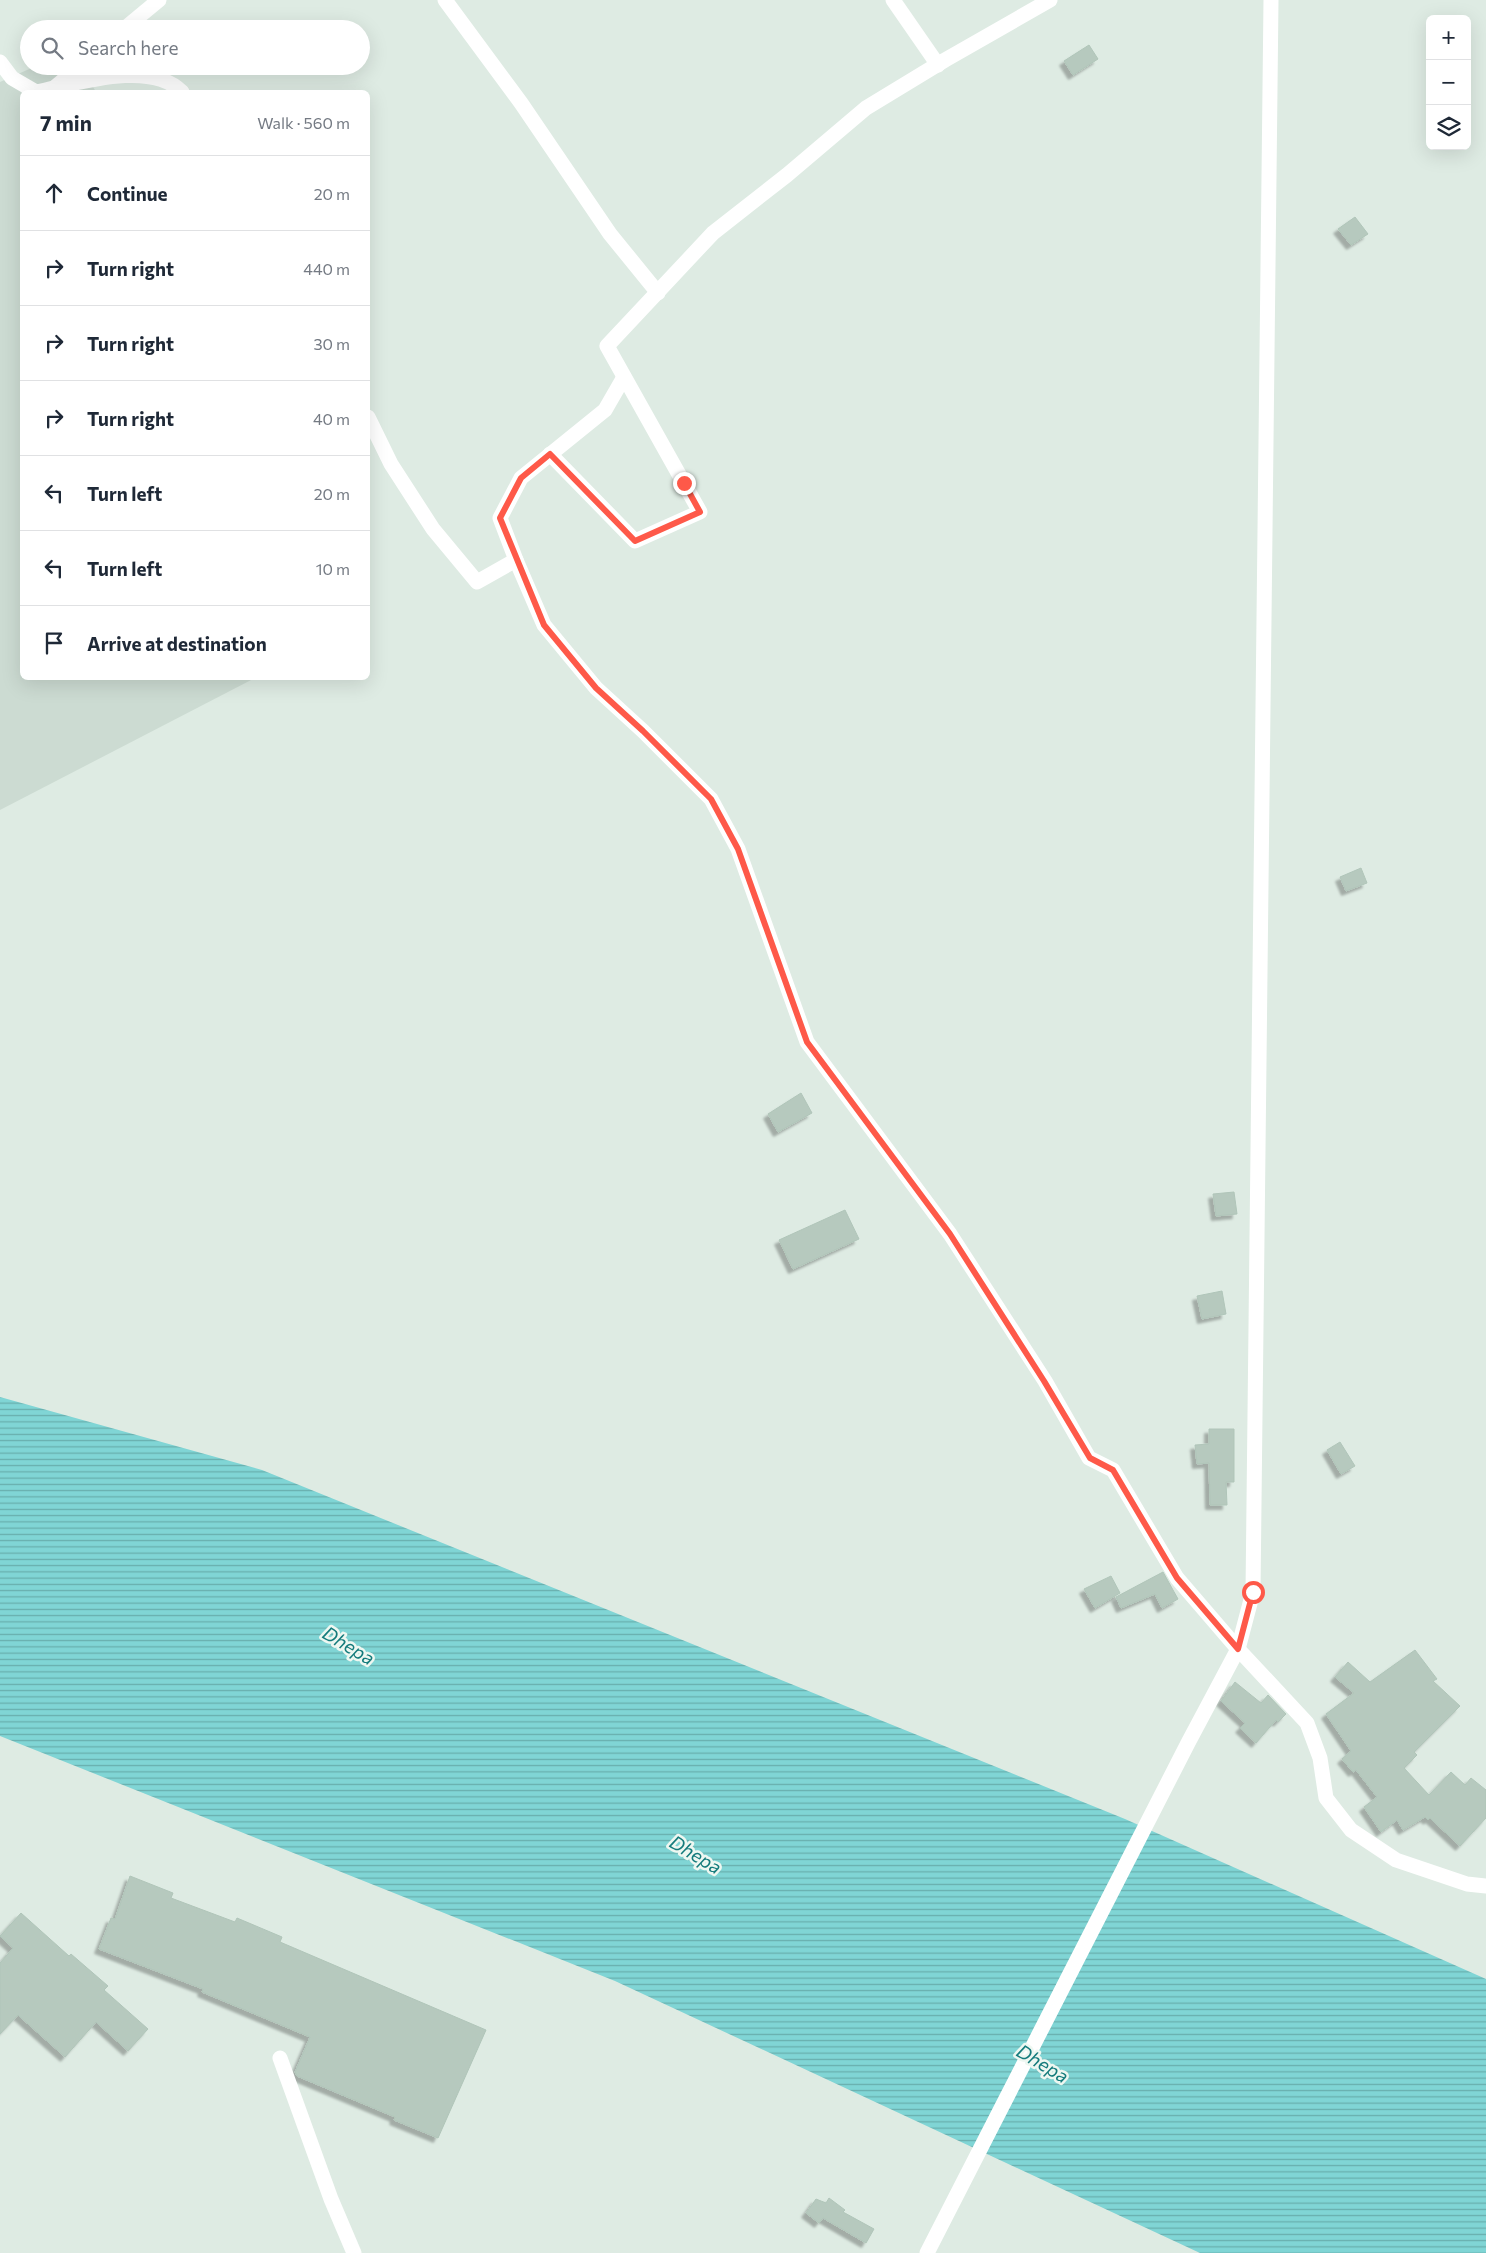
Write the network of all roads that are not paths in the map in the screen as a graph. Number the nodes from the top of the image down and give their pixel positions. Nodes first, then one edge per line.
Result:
1 (158, 0) edge
2 (445, 0) edge
3 (893, 0) edge
4 (1050, 0) edge
5 (1271, 0) edge
6 (135, 20) edge
7 (0, 62) edge
8 (938, 65) junction
9 (69, 75) edge
10 (53, 89) junction
11 (33, 90) edge
12 (47, 90) edge
13 (180, 90) edge
14 (658, 293) junction
15 (624, 378) junction
16 (370, 421) edge
17 (550, 454) junction
18 (516, 560) junction
19 (1238, 1649) junction
20 (1486, 1886) edge
21 (280, 2058) dead end
22 (354, 2253) edge
23 (927, 2253) edge

1 - 6 street
2 - 14 street
3 - 8 street
4 - 8 street
5 - 19 street
7 - 11 street
8 - 14 street
9 - 10 street
10 - 12 street
10 - 13 street
14 - 15 street
15 - 17 street
15 - 17 street
16 - 18 street
17 - 18 street
18 - 19 street
19 - 20 street
19 - 23 street
21 - 22 street

